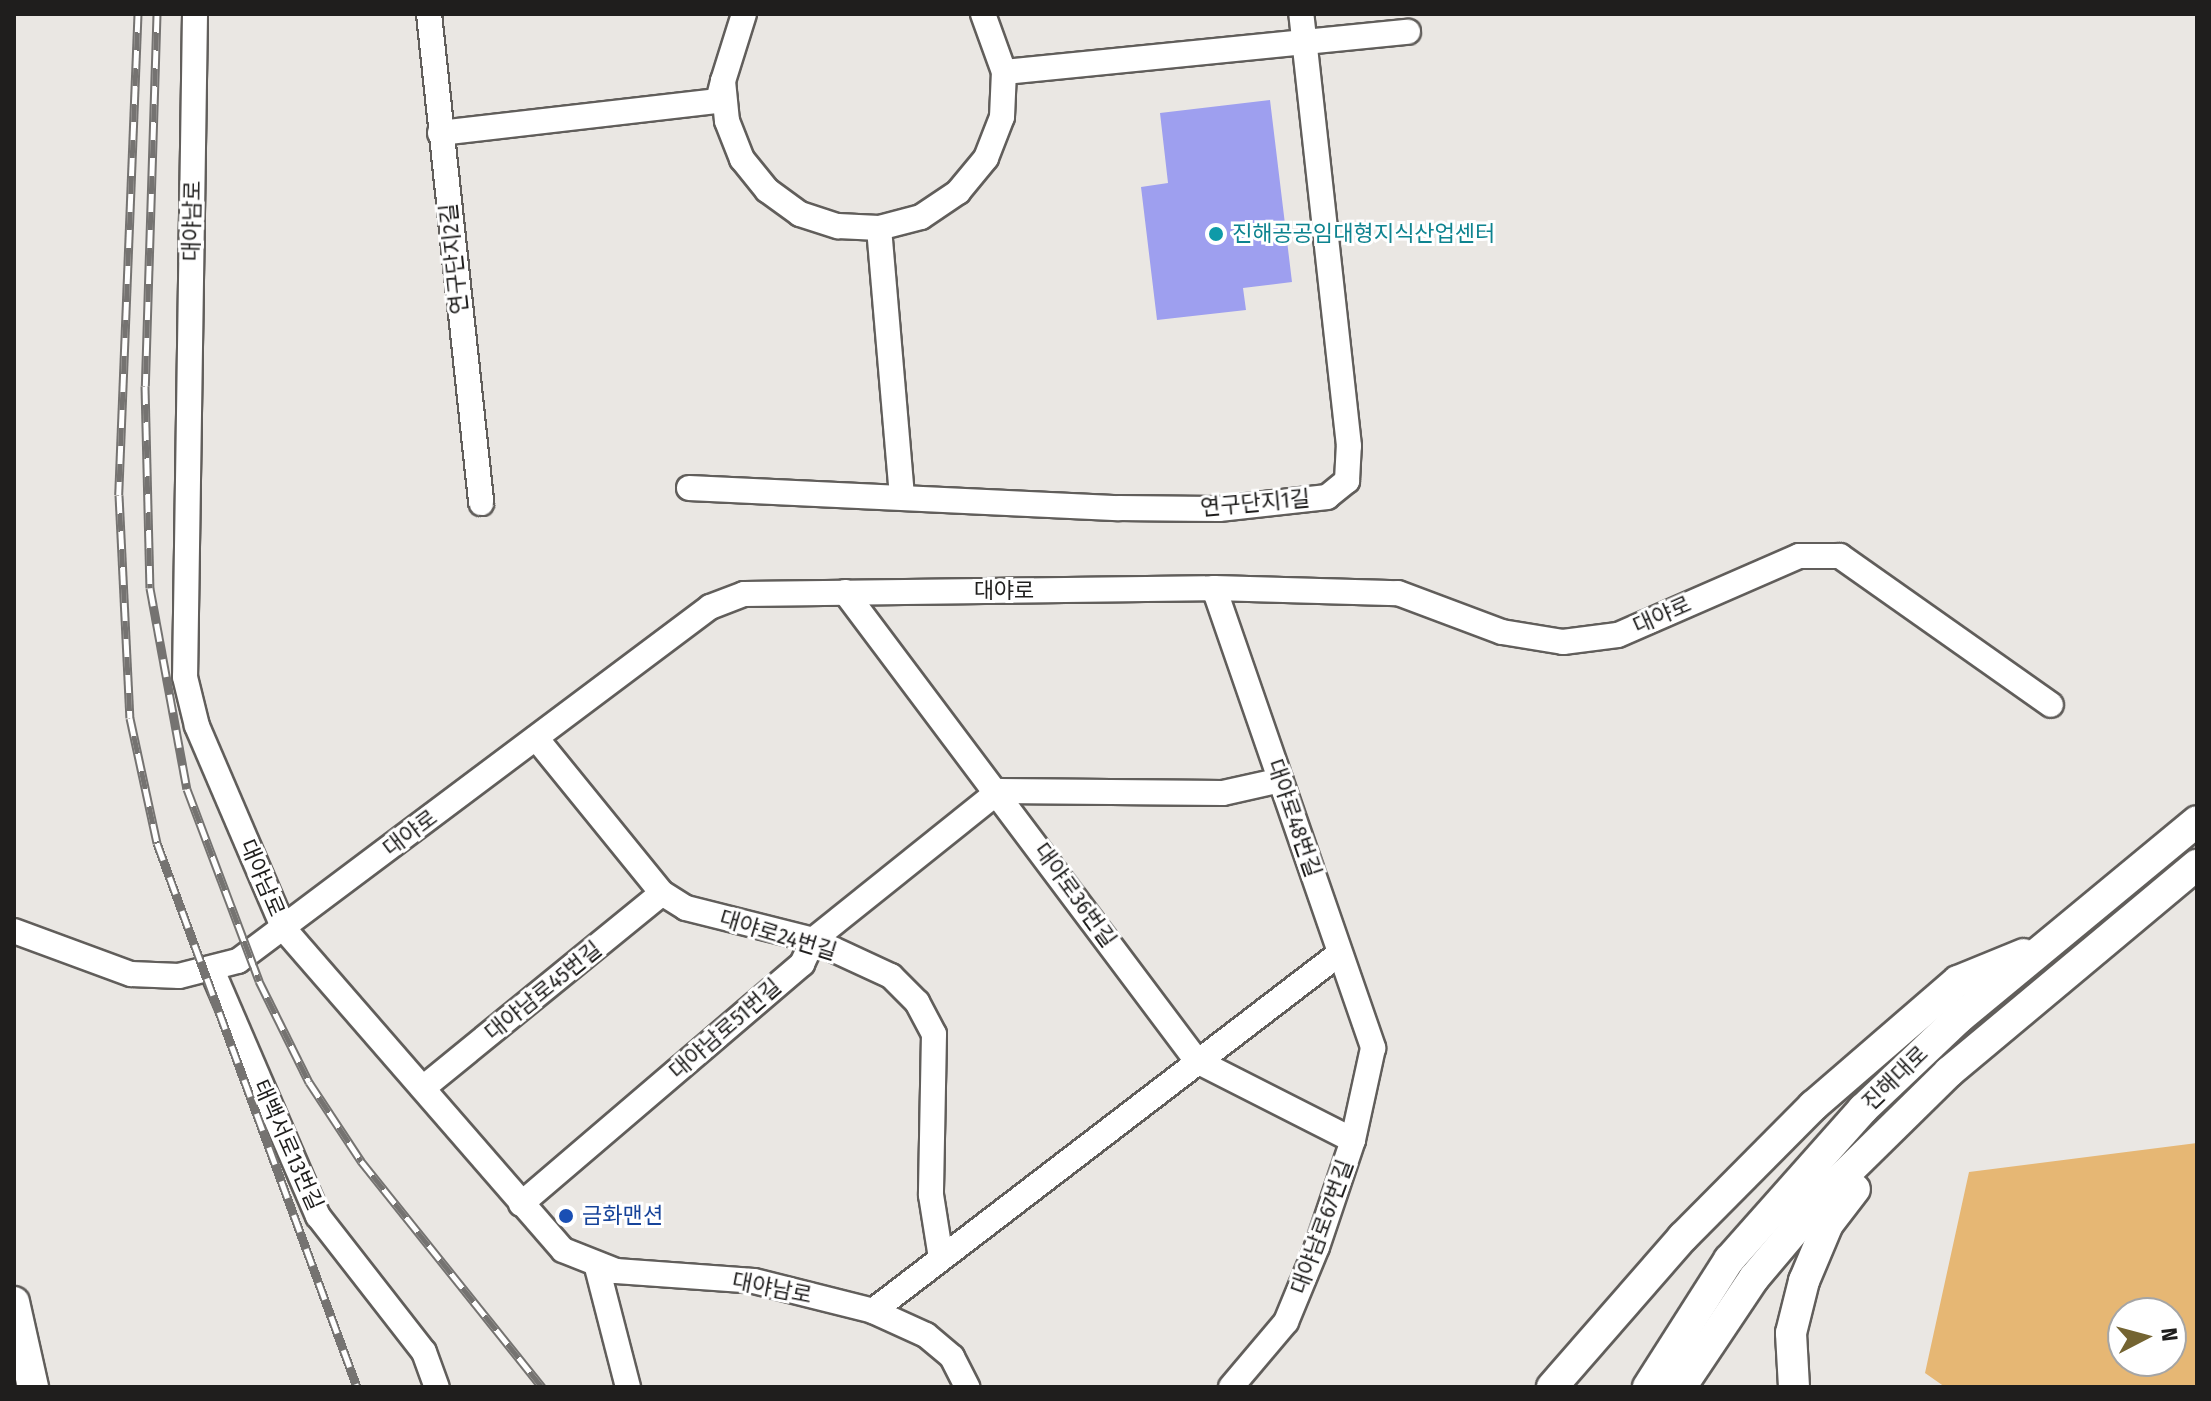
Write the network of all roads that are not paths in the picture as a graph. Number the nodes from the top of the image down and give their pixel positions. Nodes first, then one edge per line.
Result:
1 (195, 14) edge
2 (429, 14) edge
3 (744, 14) edge
4 (983, 14) edge
5 (1301, 14) edge
6 (1408, 32) dead end
7 (1304, 39) junction
8 (1004, 72) junction
9 (723, 81) junction
10 (440, 133) junction
11 (879, 228) junction
12 (689, 488) dead end
13 (902, 496) junction
14 (481, 503) dead end
15 (1214, 588) junction
16 (845, 592) junction
17 (2051, 705) dead end
18 (536, 738) junction
19 (1281, 780) junction
20 (999, 791) junction
21 (2194, 822) edge
22 (2197, 865) edge
23 (662, 893) junction
24 (284, 929) junction
25 (14, 931) edge
26 (813, 940) junction
27 (2057, 940) junction
28 (1339, 954) junction
29 (212, 970) junction
30 (1373, 1048) joint
31 (1197, 1061) junction
32 (1949, 1072) junction
33 (423, 1088) junction
34 (1353, 1140) junction
35 (521, 1204) junction
36 (941, 1258) junction
37 (597, 1267) junction
38 (14, 1302) edge
39 (873, 1311) junction
40 (33, 1387) edge
41 (437, 1387) edge
42 (628, 1387) edge
43 (967, 1387) edge
44 (1231, 1387) edge
45 (1552, 1387) edge
46 (1648, 1387) edge
47 (1681, 1387) edge
48 (1794, 1387) edge

1 - 24 street, 대야남로
2 - 10 street, 연구단지2길
3 - 9 street
4 - 8 street
5 - 7 street, 연구단지1길
6 - 7 street
7 - 8 street
7 - 13 street, 연구단지1길
8 - 11 street
9 - 10 street
9 - 11 street
10 - 14 street, 연구단지2길
11 - 13 street
12 - 13 street, 연구단지1길
15 - 16 street, 대야로
15 - 17 street, 대야로
15 - 19 street, 대야로48번길
16 - 18 street, 대야로
16 - 20 street, 대야로36번길
18 - 23 street, 대야로24번길
18 - 24 street, 대야로
19 - 20 street
19 - 28 street, 대야로48번길
20 - 26 street, 대야남로51번길
20 - 31 street, 대야로36번길
21 - 27 main road, 진해대로
22 - 32 main road, 진해대로
23 - 26 street, 대야로24번길
23 - 33 street, 대야남로45번길
24 - 29 street, 대야로
24 - 33 street, 대야남로
25 - 29 street, 대야로
26 - 35 street, 대야남로51번길
26 - 36 street, 대야로24번길
27 - 45 main road
27 - 46 main road, 진해대로
28 - 30 street, 대야로48번길
28 - 31 street
29 - 41 street, 태백서로13번길
30 - 34 street, 대야남로67번길
31 - 34 street, 대야로36번길
31 - 36 street
32 - 47 main road, 진해대로
32 - 48 main road
33 - 35 street, 대야남로
34 - 44 street, 대야남로67번길
35 - 37 street, 대야남로
36 - 39 street
37 - 39 street, 대야남로
37 - 42 street
38 - 40 main road
39 - 43 street, 대야남로

